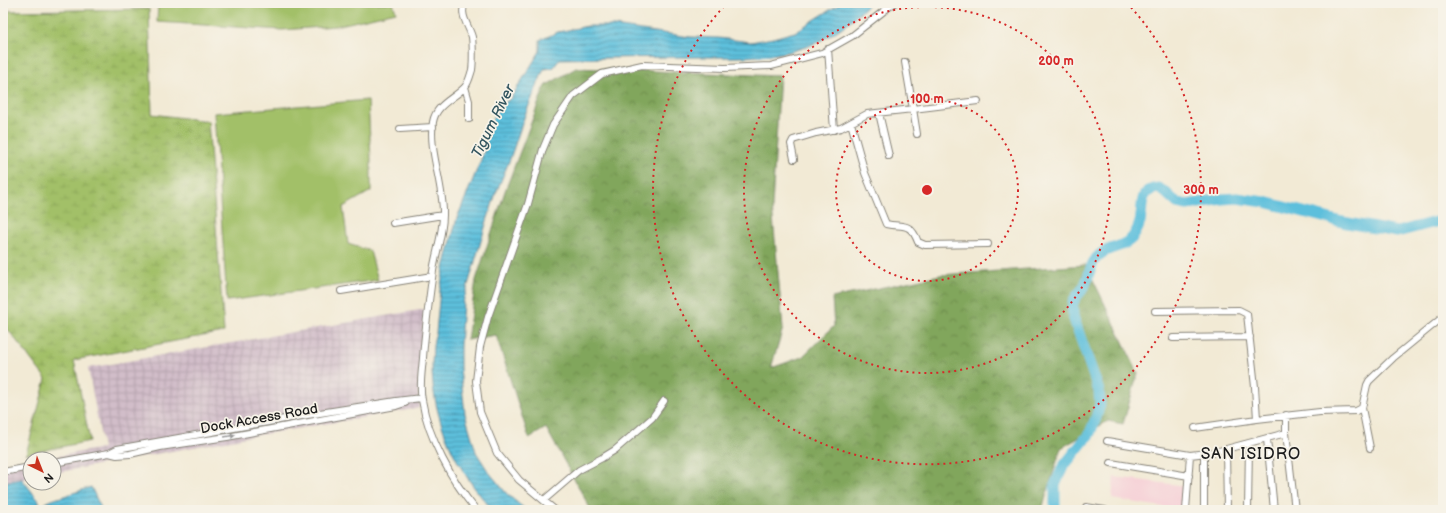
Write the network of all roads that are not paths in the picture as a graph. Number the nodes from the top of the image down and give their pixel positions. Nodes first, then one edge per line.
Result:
1 (465, 3) edge
2 (894, 3) edge
3 (828, 49) junction
4 (905, 62) dead end
5 (465, 87) junction
6 (978, 100) dead end
7 (913, 109) junction
8 (879, 113) junction
9 (469, 119) dead end
10 (851, 123) junction
11 (433, 126) junction
12 (400, 129) dead end
13 (834, 130) junction
14 (917, 134) dead end
15 (889, 156) dead end
16 (794, 159) dead end
17 (443, 215) junction
18 (393, 222) dead end
19 (988, 244) dead end
20 (432, 276) junction
21 (341, 291) dead end
22 (1155, 312) dead end
23 (1443, 317) edge
24 (1250, 337) junction
25 (1173, 338) dead end
26 (421, 398) junction
27 (664, 401) dead end
28 (1362, 408) junction
29 (1286, 415) junction
30 (1257, 418) junction
31 (1195, 428) dead end
32 (1286, 433) junction
33 (1267, 439) junction
34 (1107, 441) dead end
35 (1249, 444) junction
36 (1370, 448) dead end
37 (1226, 449) junction
38 (1204, 454) junction
39 (1190, 455) junction
40 (62, 462) edge
41 (1111, 463) dead end
42 (22, 468) edge
43 (3, 472) edge
44 (1189, 476) junction
45 (544, 500) junction
46 (1086, 507) dead end
47 (476, 510) edge
48 (555, 510) edge
49 (1105, 510) edge
50 (1186, 510) edge
51 (1204, 510) edge
52 (1226, 510) edge
53 (1248, 510) edge
54 (1274, 510) edge
55 (1295, 510) edge

1 - 5 street
2 - 3 street
3 - 13 street
3 - 45 street
4 - 7 street
5 - 9 street
5 - 11 street
6 - 7 street
7 - 8 street
7 - 14 street
8 - 10 street
8 - 15 street
10 - 13 street
10 - 19 street
11 - 12 street
11 - 17 street
13 - 16 street
17 - 18 street
17 - 20 street
20 - 21 street
20 - 26 street
22 - 24 street
23 - 28 street
24 - 25 street
24 - 30 street
26 - 40 street, Dock Access Road
26 - 47 street
27 - 45 street
28 - 29 street
28 - 36 street
29 - 30 street
29 - 32 street
30 - 31 street
32 - 33 street
32 - 55 street
33 - 35 street
33 - 54 street
34 - 39 street
35 - 37 street
35 - 53 street
37 - 38 street
37 - 52 street
38 - 39 street
38 - 51 street
39 - 44 street
41 - 44 street
42 - 43 street
44 - 50 street
45 - 48 street
46 - 49 street

